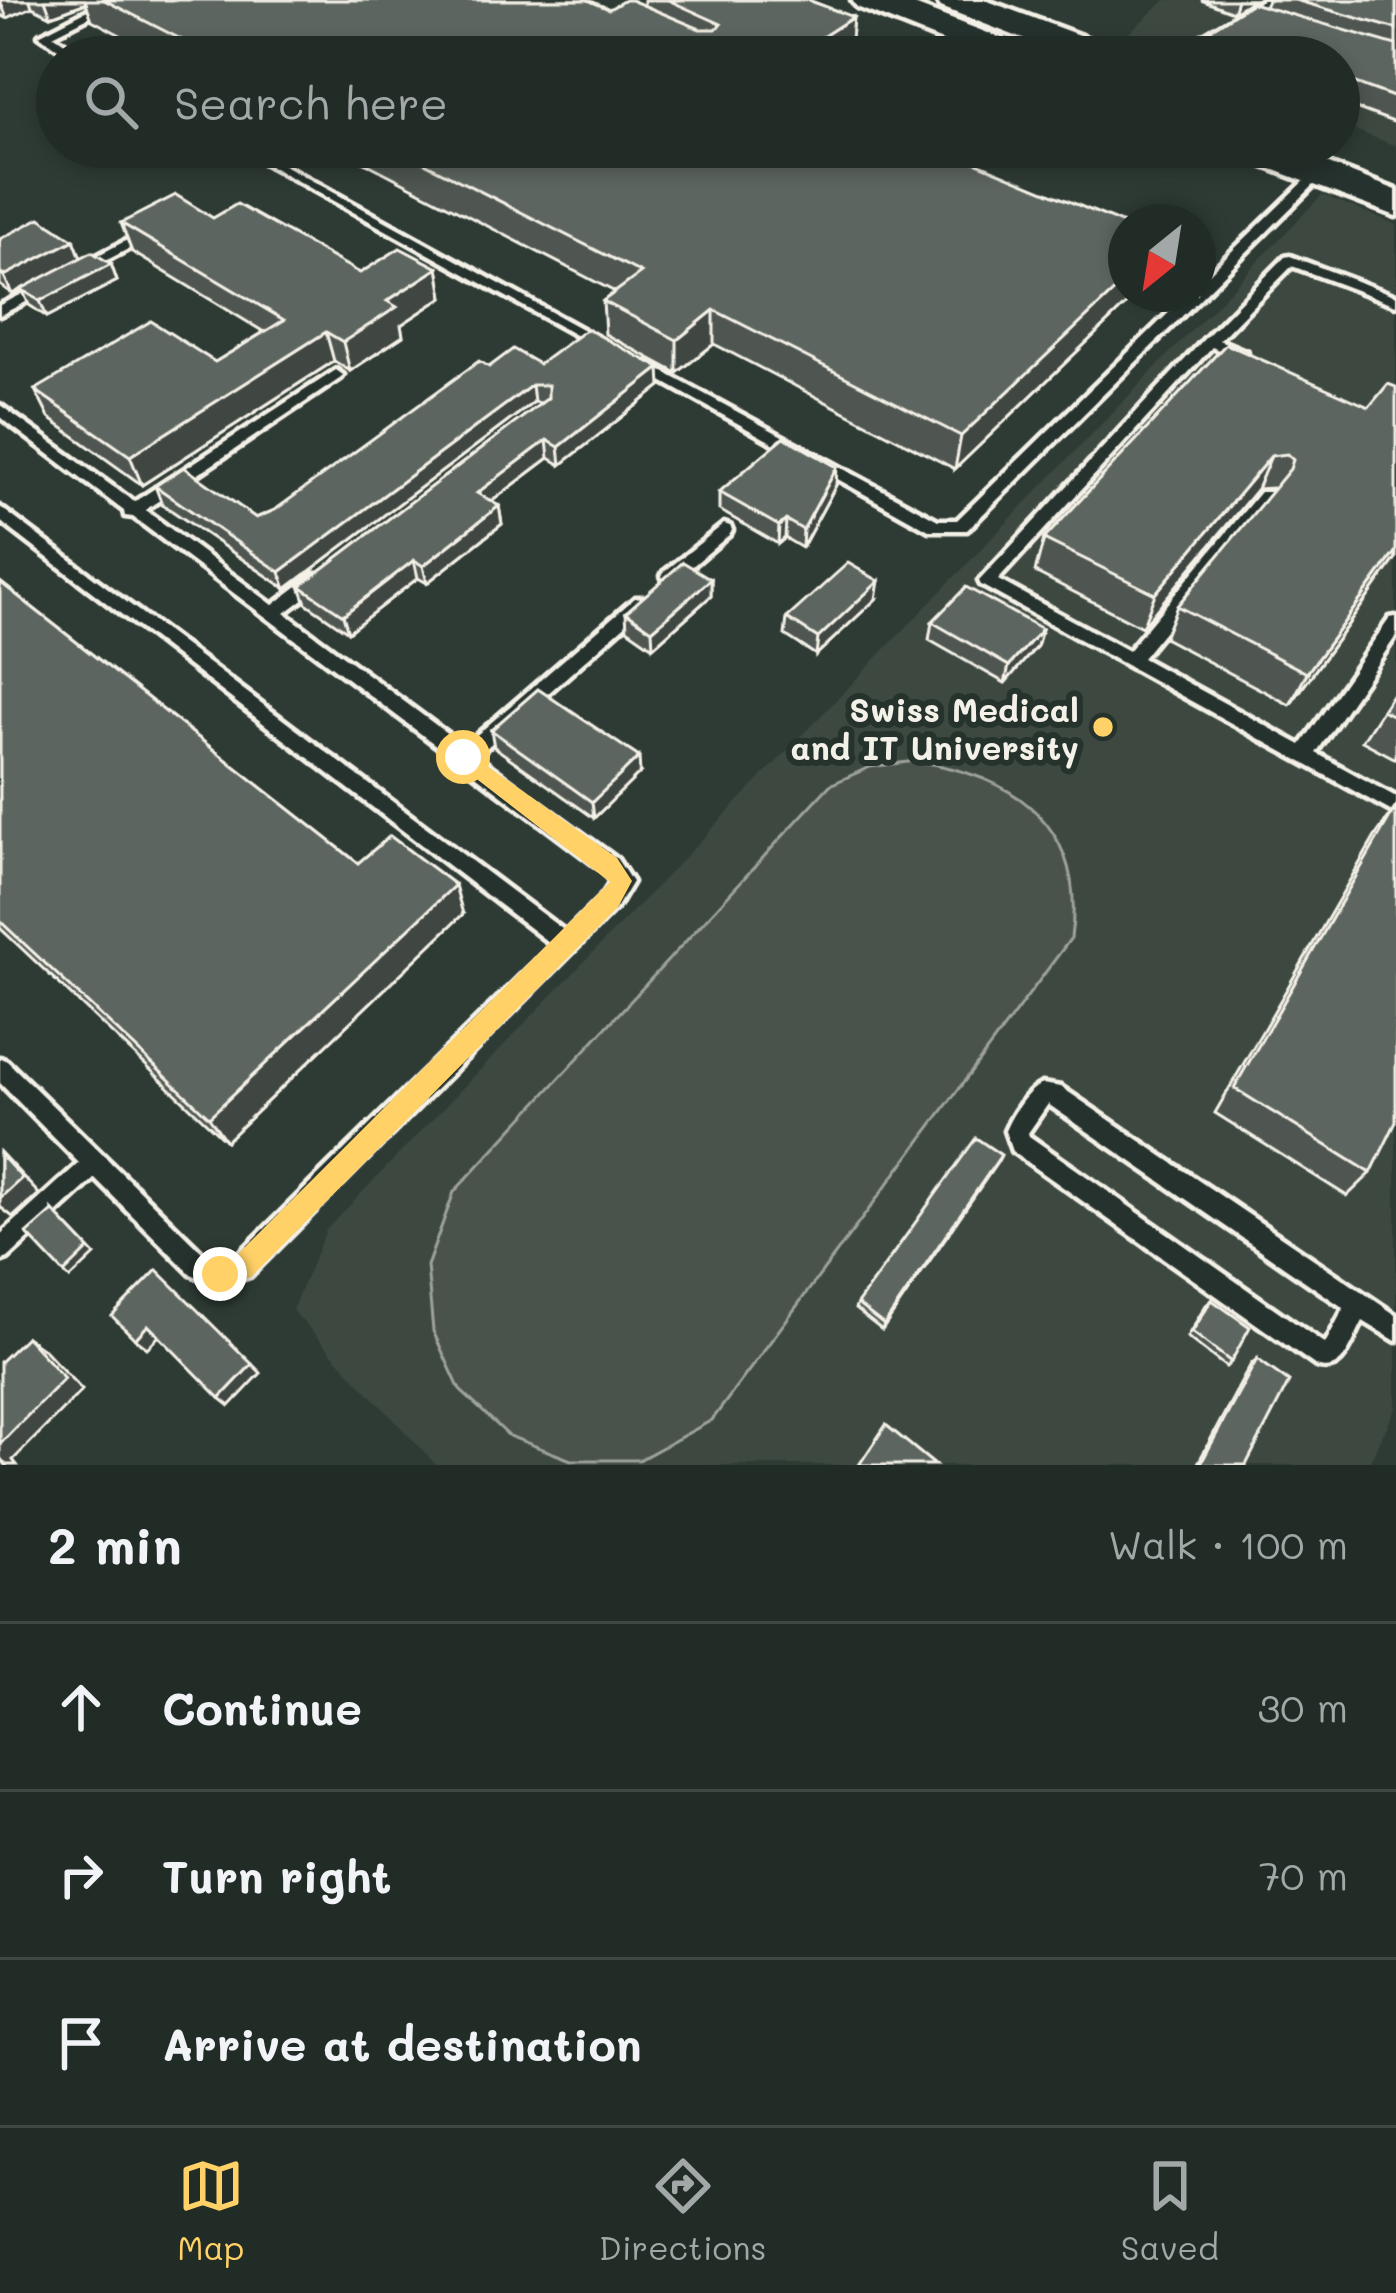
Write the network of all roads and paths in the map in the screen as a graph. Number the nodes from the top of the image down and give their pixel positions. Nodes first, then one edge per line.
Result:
1 (116, 0) edge
2 (868, 0) edge
3 (1269, 0) edge
4 (962, 1) edge
5 (1246, 17) junction
6 (1262, 22) edge
7 (47, 36) edge
8 (961, 36) edge
9 (1050, 36) edge
10 (1203, 36) edge
11 (1360, 164) edge
12 (280, 168) edge
13 (1321, 168) edge
14 (1341, 168) edge
15 (1396, 169) edge
16 (1396, 204) edge
17 (163, 224) edge
18 (1218, 273) edge
19 (1396, 301) edge
20 (0, 311) edge
21 (1178, 312) edge
22 (1210, 341) junction
23 (1251, 360) edge
24 (336, 375) edge
25 (0, 410) edge
26 (1266, 496) edge
27 (130, 512) junction
28 (0, 513) edge
29 (724, 530) dead end
30 (344, 560) edge
31 (271, 615) junction
32 (1396, 622) edge
33 (1130, 661) junction
34 (1304, 756) junction
35 (463, 757) junction
36 (1396, 806) edge
37 (566, 944) junction
38 (0, 1068) edge
39 (94, 1163) junction
40 (0, 1250) edge
41 (1359, 1304) junction
42 (1396, 1330) edge

1 - 7 lane
2 - 8 main road
3 - 5 lane
4 - 9 main road
5 - 6 lane
5 - 10 lane
11 - 15 main road
12 - 21 lane
13 - 18 lane
14 - 16 main road
17 - 20 lane
19 - 22 lane
22 - 23 lane
22 - 33 lane
24 - 27 lane
25 - 27 lane
26 - 33 lane
27 - 31 lane
28 - 37 lane
29 - 35 lane
30 - 31 lane
31 - 35 lane
32 - 34 lane
33 - 34 lane
34 - 36 lane
35 - 37 lane
37 - 39 lane
38 - 39 lane
39 - 40 lane
41 - 41 lane
41 - 42 lane

